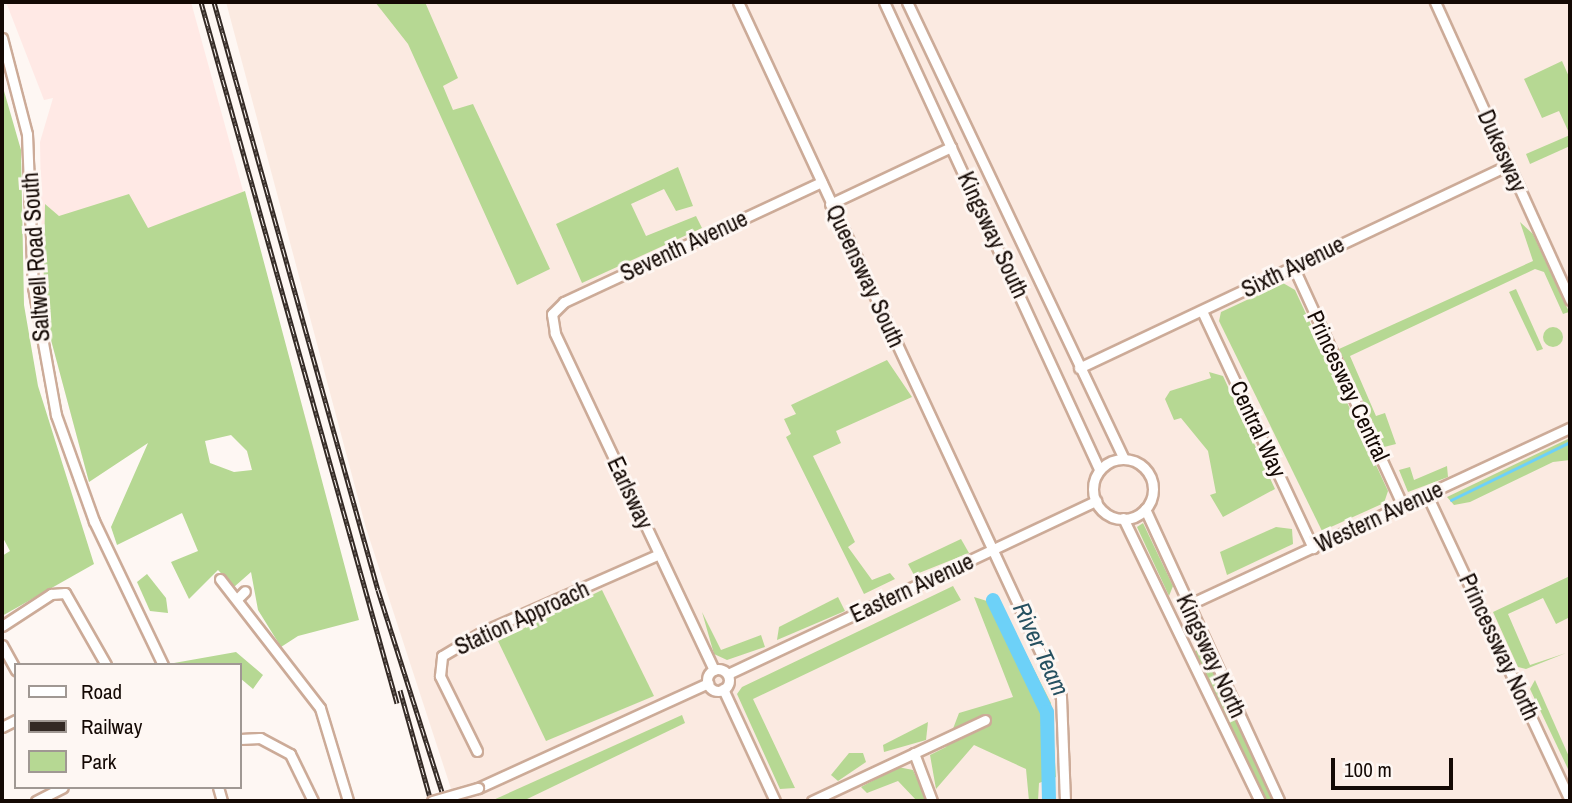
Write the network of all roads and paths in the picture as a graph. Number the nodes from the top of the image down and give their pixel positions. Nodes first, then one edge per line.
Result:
1 (738, 2) edge
2 (884, 2) edge
3 (907, 2) edge
4 (1435, 2) edge
5 (2, 38) edge
6 (951, 147) junction
7 (1508, 165) junction
8 (821, 182) junction
9 (830, 204) junction
10 (1293, 266) junction
11 (1570, 300) edge
12 (1202, 311) junction
13 (552, 314) joint
14 (1079, 368) junction
15 (1570, 428) edge
16 (1124, 459) junction
17 (1099, 470) junction
18 (1427, 495) junction
19 (1096, 501) junction
20 (1403, 506) junction
21 (1145, 509) junction
22 (1123, 518) junction
23 (1313, 548) junction
24 (992, 550) junction
25 (659, 554) junction
26 (220, 579) dead end
27 (1179, 587) junction
28 (246, 591) dead end
29 (237, 599) junction
30 (1188, 605) junction
31 (1172, 615) junction
32 (2, 626) edge
33 (2, 645) edge
34 (105, 663) edge
35 (162, 663) edge
36 (14, 666) edge
37 (713, 670) junction
38 (728, 674) junction
39 (708, 684) junction
40 (723, 689) junction
41 (985, 720) dead end
42 (242, 739) edge
43 (477, 751) dead end
44 (914, 753) junction
45 (60, 789) edge
46 (1570, 800) edge
47 (36, 801) edge
48 (313, 801) edge
49 (348, 801) edge
50 (432, 801) edge
51 (775, 801) edge
52 (812, 801) edge
53 (932, 801) edge
54 (1065, 801) edge
55 (1260, 801) edge
56 (1279, 801) edge

1 - 8 street, Queensway South
2 - 6 street, Kingsway South
3 - 14 street, Kingsway South
4 - 7 street, Dukesway
5 - 35 street, Saltwell Road South
6 - 9 street
6 - 17 street, Kingsway South
7 - 10 street, Sixth Avenue
7 - 11 street, Dukesway
8 - 9 street, Queensway South
8 - 13 street, Seventh Avenue
9 - 24 street, Queensway South
10 - 12 street, Sixth Avenue
10 - 20 street, Princesway Central
12 - 14 street, Sixth Avenue
12 - 23 street, Central Way
13 - 25 street, Earlsway
14 - 16 street, Kingsway South
15 - 18 street, Western Avenue
16 - 17 street
16 - 21 street
17 - 19 street
18 - 20 street, Western Avenue
18 - 46 street, Princessway North
19 - 22 street
19 - 24 street, Eastern Avenue
20 - 23 street, Western Avenue
21 - 22 street
21 - 27 street, Kingsway North
22 - 31 street, Kingsway North
23 - 30 street, Western Avenue
24 - 38 street, Eastern Avenue
24 - 54 street, Queensway South
25 - 37 street, Earlsway
25 - 43 street, Station Approach
26 - 29 street
27 - 30 street, Kingsway North
27 - 31 street
28 - 29 street
29 - 49 street
30 - 56 street, Kingsway North
31 - 55 street, Kingsway North
32 - 34 street
33 - 36 street
37 - 38 street
37 - 39 street
38 - 40 street
39 - 40 street
39 - 50 street, bridge
40 - 51 street
41 - 44 street
42 - 48 street
44 - 52 street
44 - 53 street
45 - 47 street

